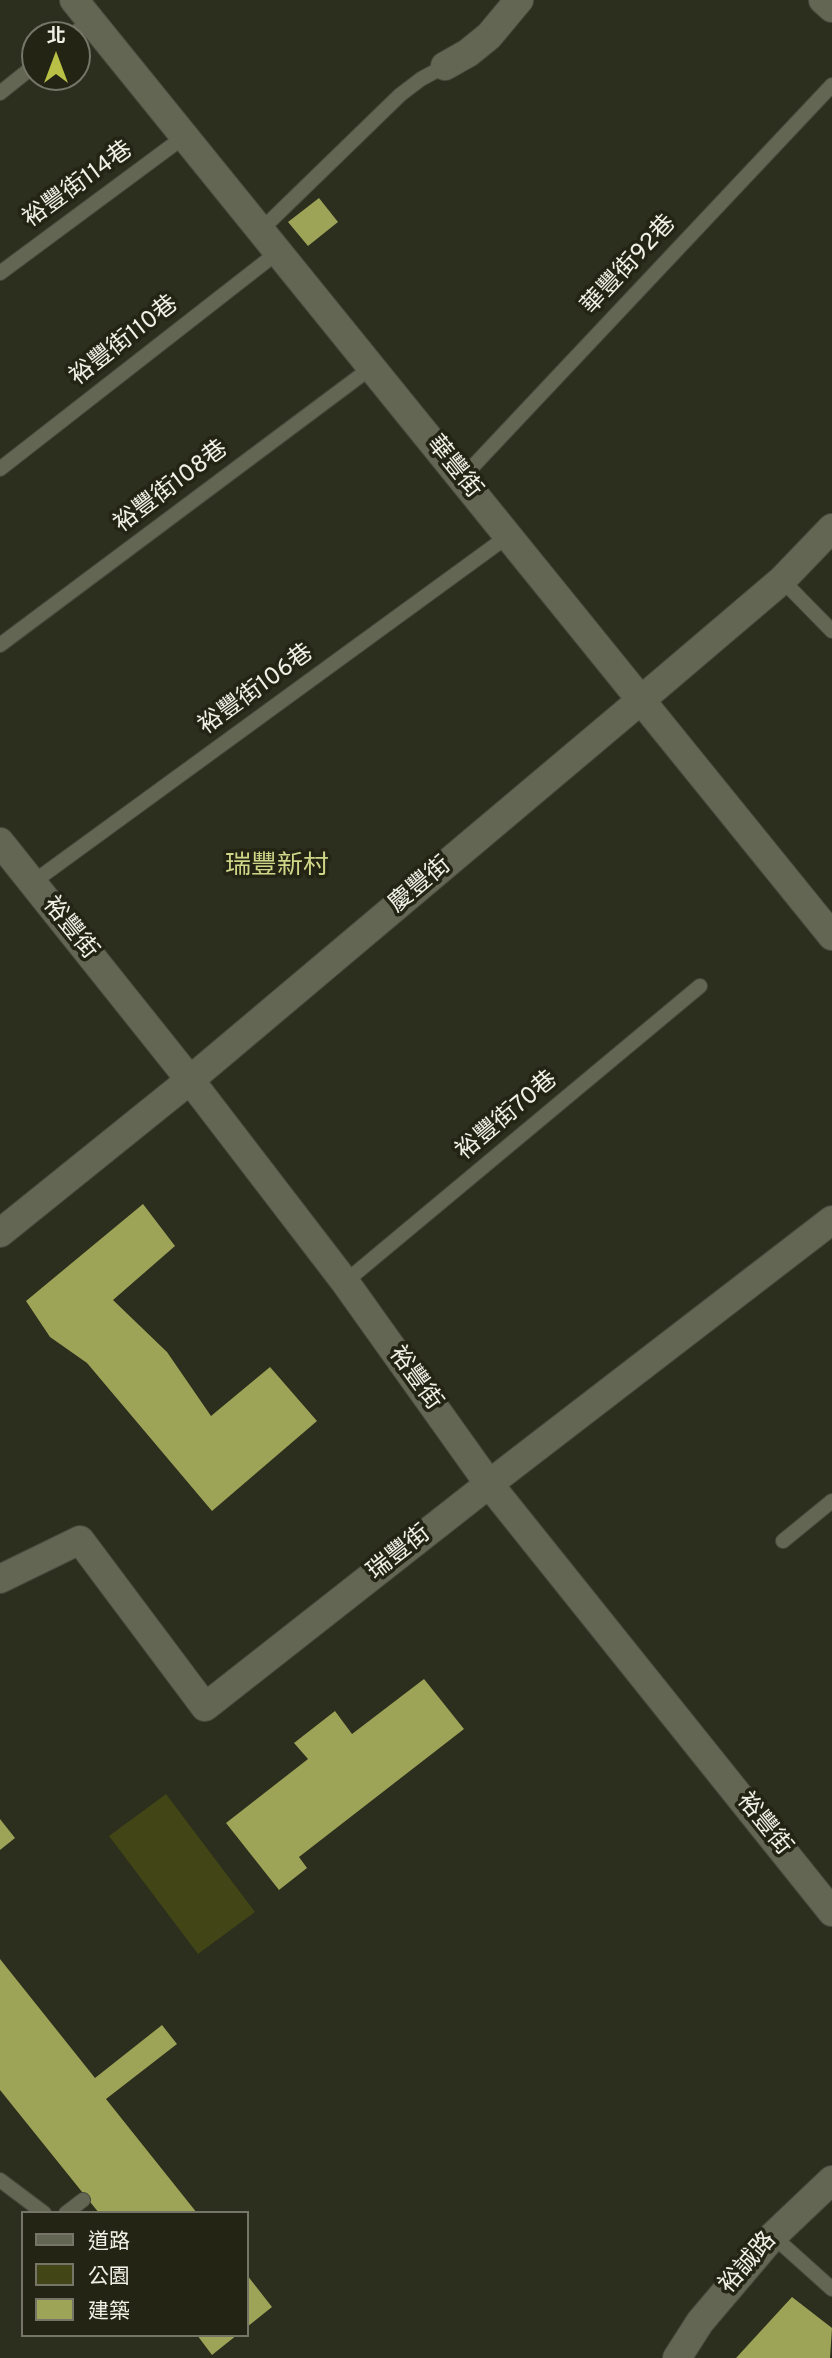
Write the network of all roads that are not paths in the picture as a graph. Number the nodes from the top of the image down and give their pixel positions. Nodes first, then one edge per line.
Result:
1 (519, 0) edge
2 (823, 0) edge
3 (832, 8) edge
4 (79, 18) edge
5 (444, 66) joint
6 (21, 76) edge
7 (832, 85) edge
8 (0, 93) edge
9 (185, 136) junction
10 (261, 230) junction
11 (278, 252) junction
12 (0, 273) edge
13 (372, 367) junction
14 (0, 468) edge
15 (462, 478) junction
16 (832, 528) edge
17 (508, 536) junction
18 (782, 580) junction
19 (832, 631) edge
20 (0, 645) edge
21 (641, 700) junction
22 (0, 842) edge
23 (32, 883) junction
24 (832, 936) edge
25 (699, 986) dead end
26 (190, 1080) junction
27 (832, 1220) edge
28 (0, 1233) edge
29 (345, 1282) junction
30 (489, 1484) junction
31 (832, 1501) edge
32 (783, 1541) dead end
33 (0, 1579) edge
34 (832, 1912) edge
35 (0, 2179) edge
36 (832, 2180) edge
37 (83, 2200) dead end
38 (41, 2211) edge
39 (69, 2211) edge
40 (773, 2235) junction
41 (832, 2289) edge
42 (677, 2358) edge

1 - 5 street
2 - 3 street
4 - 9 street, 華豐街
5 - 10 lane
6 - 8 lane
7 - 15 lane, 華豐街92巷
9 - 10 street, 華豐街
9 - 12 lane, 裕豐街114巷
10 - 11 street, 華豐街
11 - 13 street, 華豐街
11 - 14 lane, 裕豐街110巷
13 - 15 street, 華豐街
13 - 20 lane, 裕豐街108巷
15 - 17 street, 華豐街
16 - 18 street, 慶豐街
17 - 21 street, 華豐街
17 - 23 lane, 裕豐街106巷
18 - 19 lane
18 - 21 street, 慶豐街
21 - 24 street, 華豐街
21 - 26 street, 慶豐街
22 - 23 street, 裕豐街
23 - 26 street, 裕豐街
25 - 29 lane, 裕豐街70巷
26 - 28 street, 慶豐街
26 - 29 street, 裕豐街
27 - 30 street, 瑞豐街
29 - 30 street, 裕豐街
30 - 33 street, 瑞豐街
30 - 34 street, 裕豐街
31 - 32 lane
35 - 38 lane
36 - 40 street, 裕誠路
37 - 39 lane
40 - 41 lane
40 - 42 street, 裕誠路

